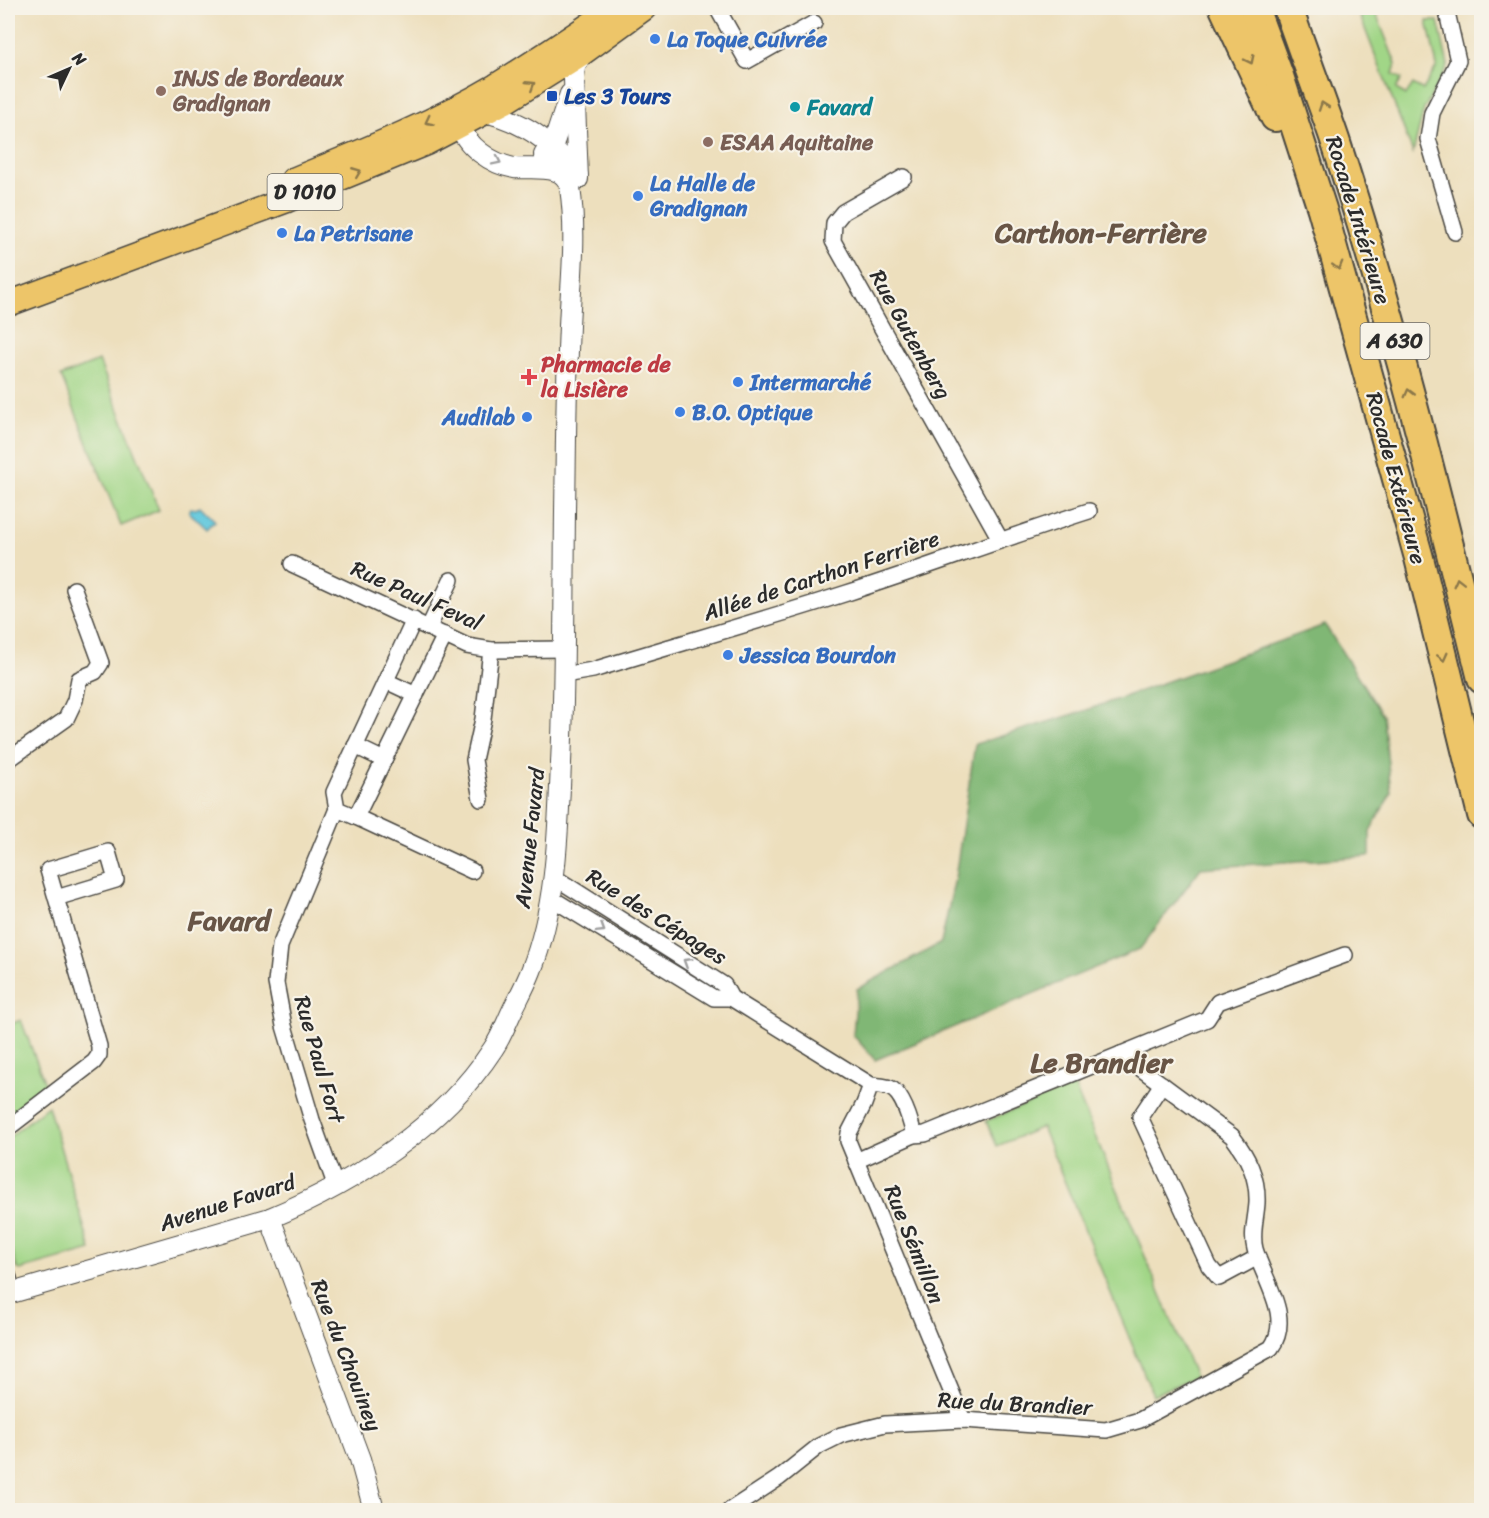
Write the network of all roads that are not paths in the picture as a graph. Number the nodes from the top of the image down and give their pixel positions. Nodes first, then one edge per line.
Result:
1 (614, 8) edge
2 (644, 8) edge
3 (717, 8) edge
4 (1224, 8) edge
5 (1254, 8) edge
6 (1288, 8) edge
7 (1446, 8) edge
8 (814, 23) dead end
9 (582, 53) junction
10 (574, 79) junction
11 (486, 112) junction
12 (461, 115) junction
13 (551, 145) junction
14 (527, 167) junction
15 (578, 176) junction
16 (904, 177) dead end
17 (574, 208) junction
18 (1322, 209) junction
19 (226, 215) junction
20 (1455, 232) dead end
21 (8, 289) edge
22 (8, 304) edge
23 (1089, 511) dead end
24 (1000, 539) junction
25 (292, 564) dead end
26 (451, 580) dead end
27 (74, 589) dead end
28 (414, 620) junction
29 (429, 627) junction
30 (445, 635) junction
31 (565, 649) junction
32 (491, 650) junction
33 (564, 675) junction
34 (1482, 680) edge
35 (386, 681) junction
36 (416, 695) junction
37 (355, 746) junction
38 (8, 760) edge
39 (384, 760) junction
40 (481, 799) dead end
41 (338, 809) junction
42 (1482, 815) edge
43 (356, 817) junction
44 (472, 871) dead end
45 (554, 877) junction
46 (56, 898) dead end
47 (551, 898) junction
48 (1345, 955) dead end
49 (731, 998) junction
50 (1121, 1054) junction
51 (1162, 1084) junction
52 (871, 1085) junction
53 (8, 1128) edge
54 (914, 1135) junction
55 (856, 1161) junction
56 (336, 1187) junction
57 (270, 1218) junction
58 (1258, 1257) junction
59 (9, 1287) edge
60 (963, 1420) junction
61 (375, 1510) edge
62 (730, 1510) edge

1 - 12 main road, D 1010
2 - 9 main road, D 1010
3 - 8 street
4 -> 18 highway
5 - 18 highway, Rocade Extérieure / A 630
34 -> 6 highway, Rocade Intérieure / A 630
7 - 20 street
9 - 10 street, Avenue Favard
11 -> 9 main road, D 1010
10 - 13 street, Avenue Favard
10 - 15 street, Avenue Favard
11 - 12 main road, D 1010
11 - 13 street
12 -> 14 street, Avenue Favard
12 - 19 main road, D 1010
13 - 14 street, Avenue Favard
13 - 15 street
14 - 17 street, Avenue Favard
15 - 17 street, Avenue Favard
16 - 24 street, Rue Gutenberg
17 - 31 street, Avenue Favard
18 -> 42 highway, Rocade Extérieure / A 630
19 - 21 main road, D 1010
19 - 22 main road, D 1010
23 - 24 street, Allée de Carthon Ferrière
24 - 33 street, Allée de Carthon Ferrière
25 - 28 street, Rue Paul Feval
26 - 29 street
27 - 38 street
28 - 29 street, Rue Paul Feval
28 - 35 street, Rue Paul Fort
29 - 30 street, Rue Paul Feval
30 - 32 street, Rue Paul Feval
30 - 36 street
31 - 32 street, Rue Paul Feval
31 - 33 street, Avenue Favard
32 - 40 street
33 - 45 street, Avenue Favard
35 - 36 street
35 - 37 street, Rue Paul Fort
36 - 39 street
37 - 39 street
37 - 41 street, Rue Paul Fort
39 - 43 street
41 - 43 street
41 - 56 street, Rue Paul Fort
43 - 44 street
45 - 47 street, Avenue Favard
49 -> 45 street, Rue des Cépages
46 - 53 street
47 -> 49 street, Rue des Cépages
47 - 56 street, Avenue Favard
48 - 50 street
49 - 52 street, Rue des Cépages
50 - 51 street
50 - 54 street
51 - 58 street
51 - 58 street
52 - 54 street, Rue des Cépages
52 - 55 street, Rue Sémillon
54 - 55 street
55 - 60 street, Rue Sémillon
56 - 57 street, Avenue Favard
57 - 59 street, Avenue Favard
57 - 61 street, Rue du Chouiney
58 - 60 street, Rue du Brandier
60 - 62 street, Rue du Brandier

